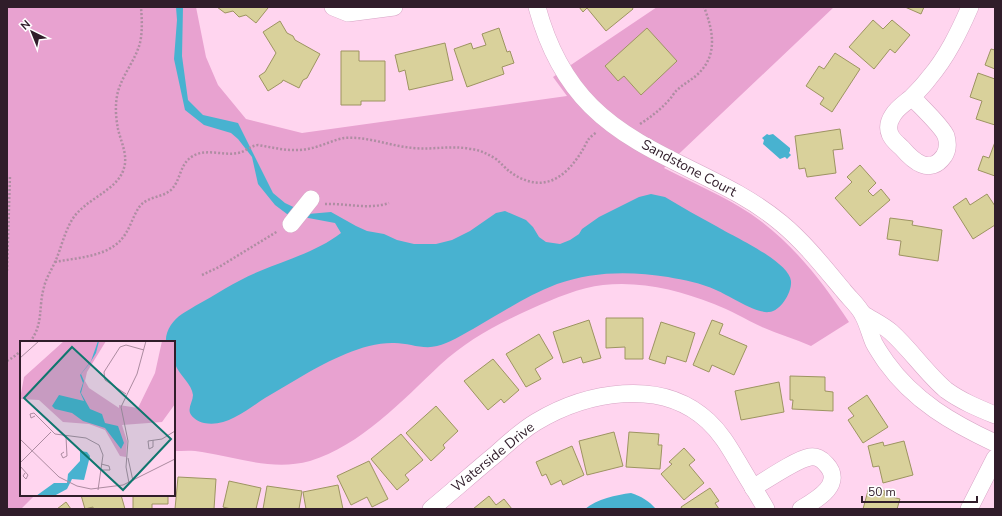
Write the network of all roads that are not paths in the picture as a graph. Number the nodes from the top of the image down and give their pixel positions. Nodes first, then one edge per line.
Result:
1 (333, 7) edge
2 (394, 7) edge
3 (537, 7) edge
4 (970, 7) edge
5 (912, 97) dead end
6 (308, 203) road end
7 (291, 223) road end
8 (863, 314) junction
9 (995, 415) edge
10 (995, 443) edge
11 (995, 458) edge
12 (753, 488) junction
13 (431, 509) edge
14 (766, 509) edge
15 (801, 509) edge
16 (969, 509) edge

1 - 2 street
3 - 8 street, Sandstone Court
4 - 5 street
6 - 7 street
8 - 9 street, Sandstone Court
8 - 10 street, Sandstone Court
11 - 16 street
12 - 13 street, Waterside Drive
12 - 14 street, Waterside Drive
12 - 15 street

